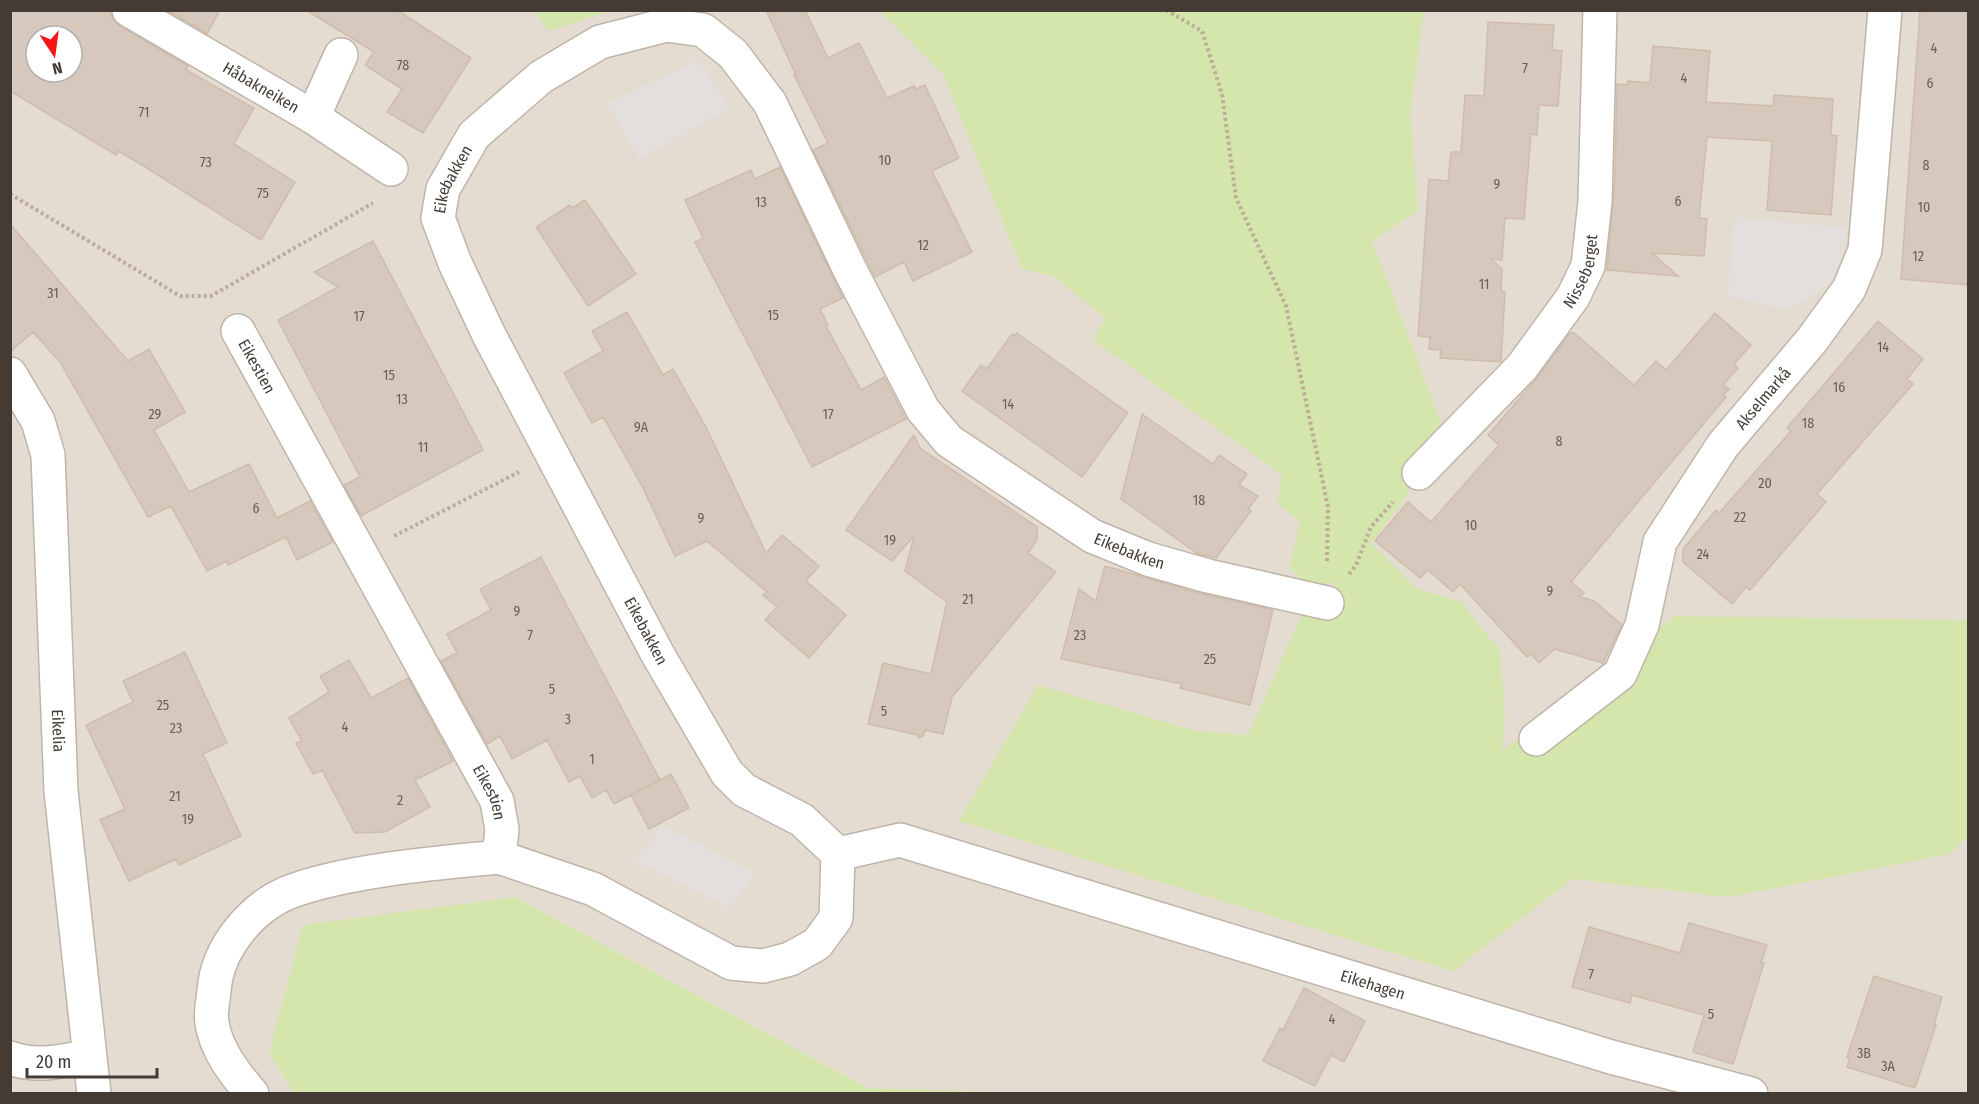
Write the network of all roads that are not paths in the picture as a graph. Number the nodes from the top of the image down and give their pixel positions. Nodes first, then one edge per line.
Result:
1 (129, 10) edge
2 (1600, 10) edge
3 (1885, 10) edge
4 (341, 55) dead end
5 (313, 117) junction
6 (391, 169) road end
7 (238, 332) dead end
8 (10, 374) edge
9 (1419, 473) road end
10 (1327, 603) road end
11 (1536, 739) dead end
12 (838, 854) junction
13 (500, 857) junction
14 (89, 1056) junction
15 (10, 1058) edge
16 (94, 1094) edge
17 (252, 1094) edge
18 (1751, 1094) edge

1 - 5 street, Håbakneiken
2 - 9 street, Nisseberget
3 - 11 street, Akselmarkå
4 - 5 street
5 - 6 street, Håbakneiken
7 - 13 street, Eikestien
8 - 14 street, Eikelia
10 - 12 street, Eikebakken
12 - 13 street
12 - 18 street, Eikehagen
13 - 17 street
14 - 15 street
14 - 16 street, Eikelia

